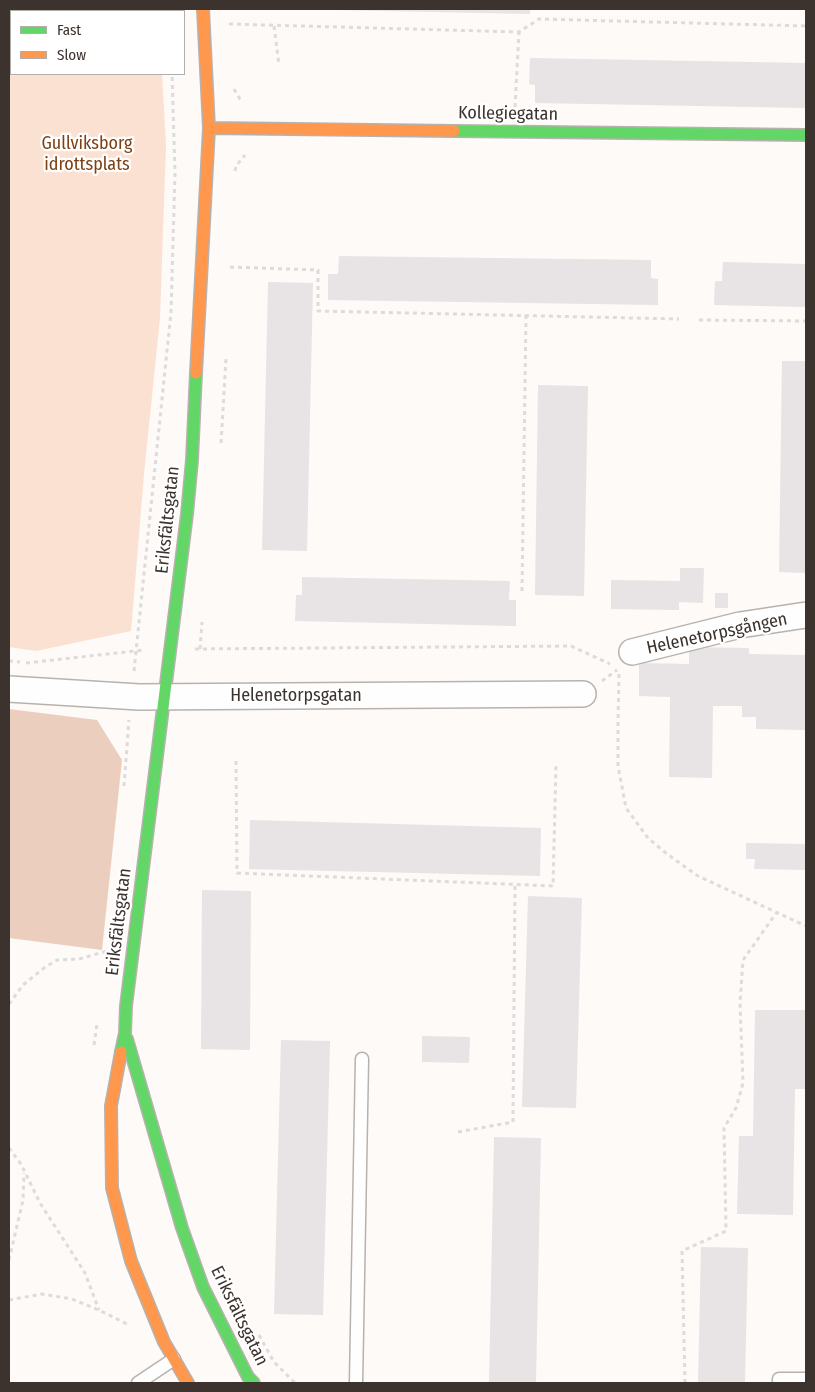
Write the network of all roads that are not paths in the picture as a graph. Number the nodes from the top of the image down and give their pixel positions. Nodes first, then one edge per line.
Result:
1 (203, 9) edge
2 (209, 128) junction
3 (806, 135) edge
4 (806, 615) edge
5 (632, 652) road end
6 (9, 689) edge
7 (583, 694) road end
8 (163, 697) junction
9 (125, 1033) junction
10 (362, 1059) dead end
11 (174, 1359) junction
12 (806, 1379) edge
13 (138, 1383) edge
14 (188, 1383) edge
15 (254, 1383) edge
16 (356, 1383) edge
17 (779, 1383) edge

1 - 2 street, Eriksfältsgatan
2 - 3 street, Kollegiegatan
2 - 8 street, Eriksfältsgatan
4 - 5 street, Helenetorpsgången
6 - 8 street, Helenetorpsgatan
7 - 8 street, Helenetorpsgatan
8 - 9 street, Eriksfältsgatan
9 - 11 street, Eriksfältsgatan
9 - 15 street, Eriksfältsgatan
10 - 16 lane
11 - 13 lane
11 - 14 street, Eriksfältsgatan
12 - 17 lane

